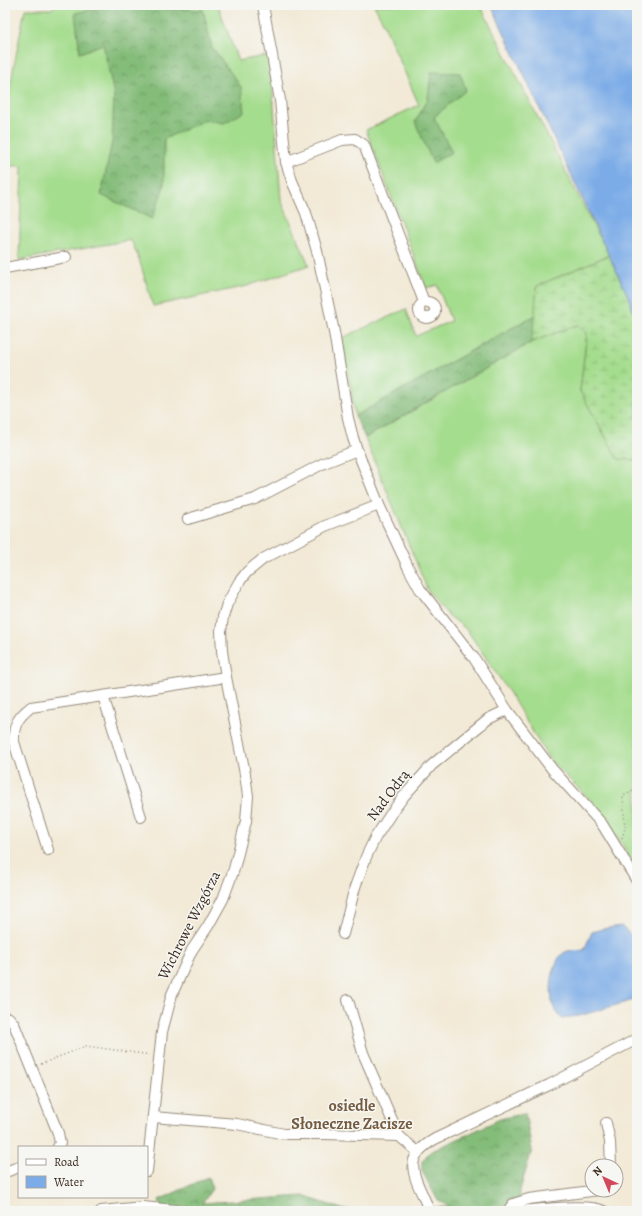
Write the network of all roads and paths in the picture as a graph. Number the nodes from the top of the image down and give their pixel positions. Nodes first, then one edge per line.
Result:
1 (263, 5) edge
2 (286, 162) junction
3 (66, 257) dead end
4 (5, 268) edge
5 (424, 302) dead end
6 (357, 450) junction
7 (379, 505) junction
8 (188, 519) dead end
9 (226, 677) junction
10 (103, 696) junction
11 (507, 710) junction
12 (637, 789) edge
13 (141, 817) dead end
14 (48, 850) dead end
15 (619, 852) junction
16 (637, 881) edge
17 (344, 934) dead end
18 (348, 1000) dead end
19 (5, 1017) edge
20 (637, 1039) edge
21 (147, 1055) dead end
22 (32, 1068) junction
23 (153, 1117) junction
24 (606, 1123) dead end
25 (399, 1136) junction
26 (58, 1146) edge
27 (418, 1152) junction
28 (611, 1158) edge
29 (148, 1162) edge
30 (18, 1167) edge
31 (5, 1172) edge
32 (584, 1192) edge
33 (144, 1202) edge
34 (100, 1211) edge
35 (185, 1211) edge
36 (428, 1211) edge
37 (508, 1211) edge
38 (518, 1211) edge
39 (604, 1211) edge

1 - 2 street
2 - 5 street
2 - 6 street
3 - 4 street
6 - 7 street
6 - 8 street
7 - 9 street, Wichrowe Wzgórza
7 - 11 street
9 - 10 street
9 - 23 street, Wichrowe Wzgórza
10 - 13 street
10 - 14 street
11 - 15 street
11 - 17 street, Nad Odrą
12 - 15 path
15 - 16 street
18 - 25 street
19 - 22 street
20 - 27 street
21 - 22 path
22 - 26 street
23 - 25 street
23 - 29 street, Wichrowe Wzgórza
24 - 28 street
25 - 27 street
27 - 36 street
30 - 31 street
32 - 37 street
33 - 34 street
33 - 35 street
38 - 39 street

